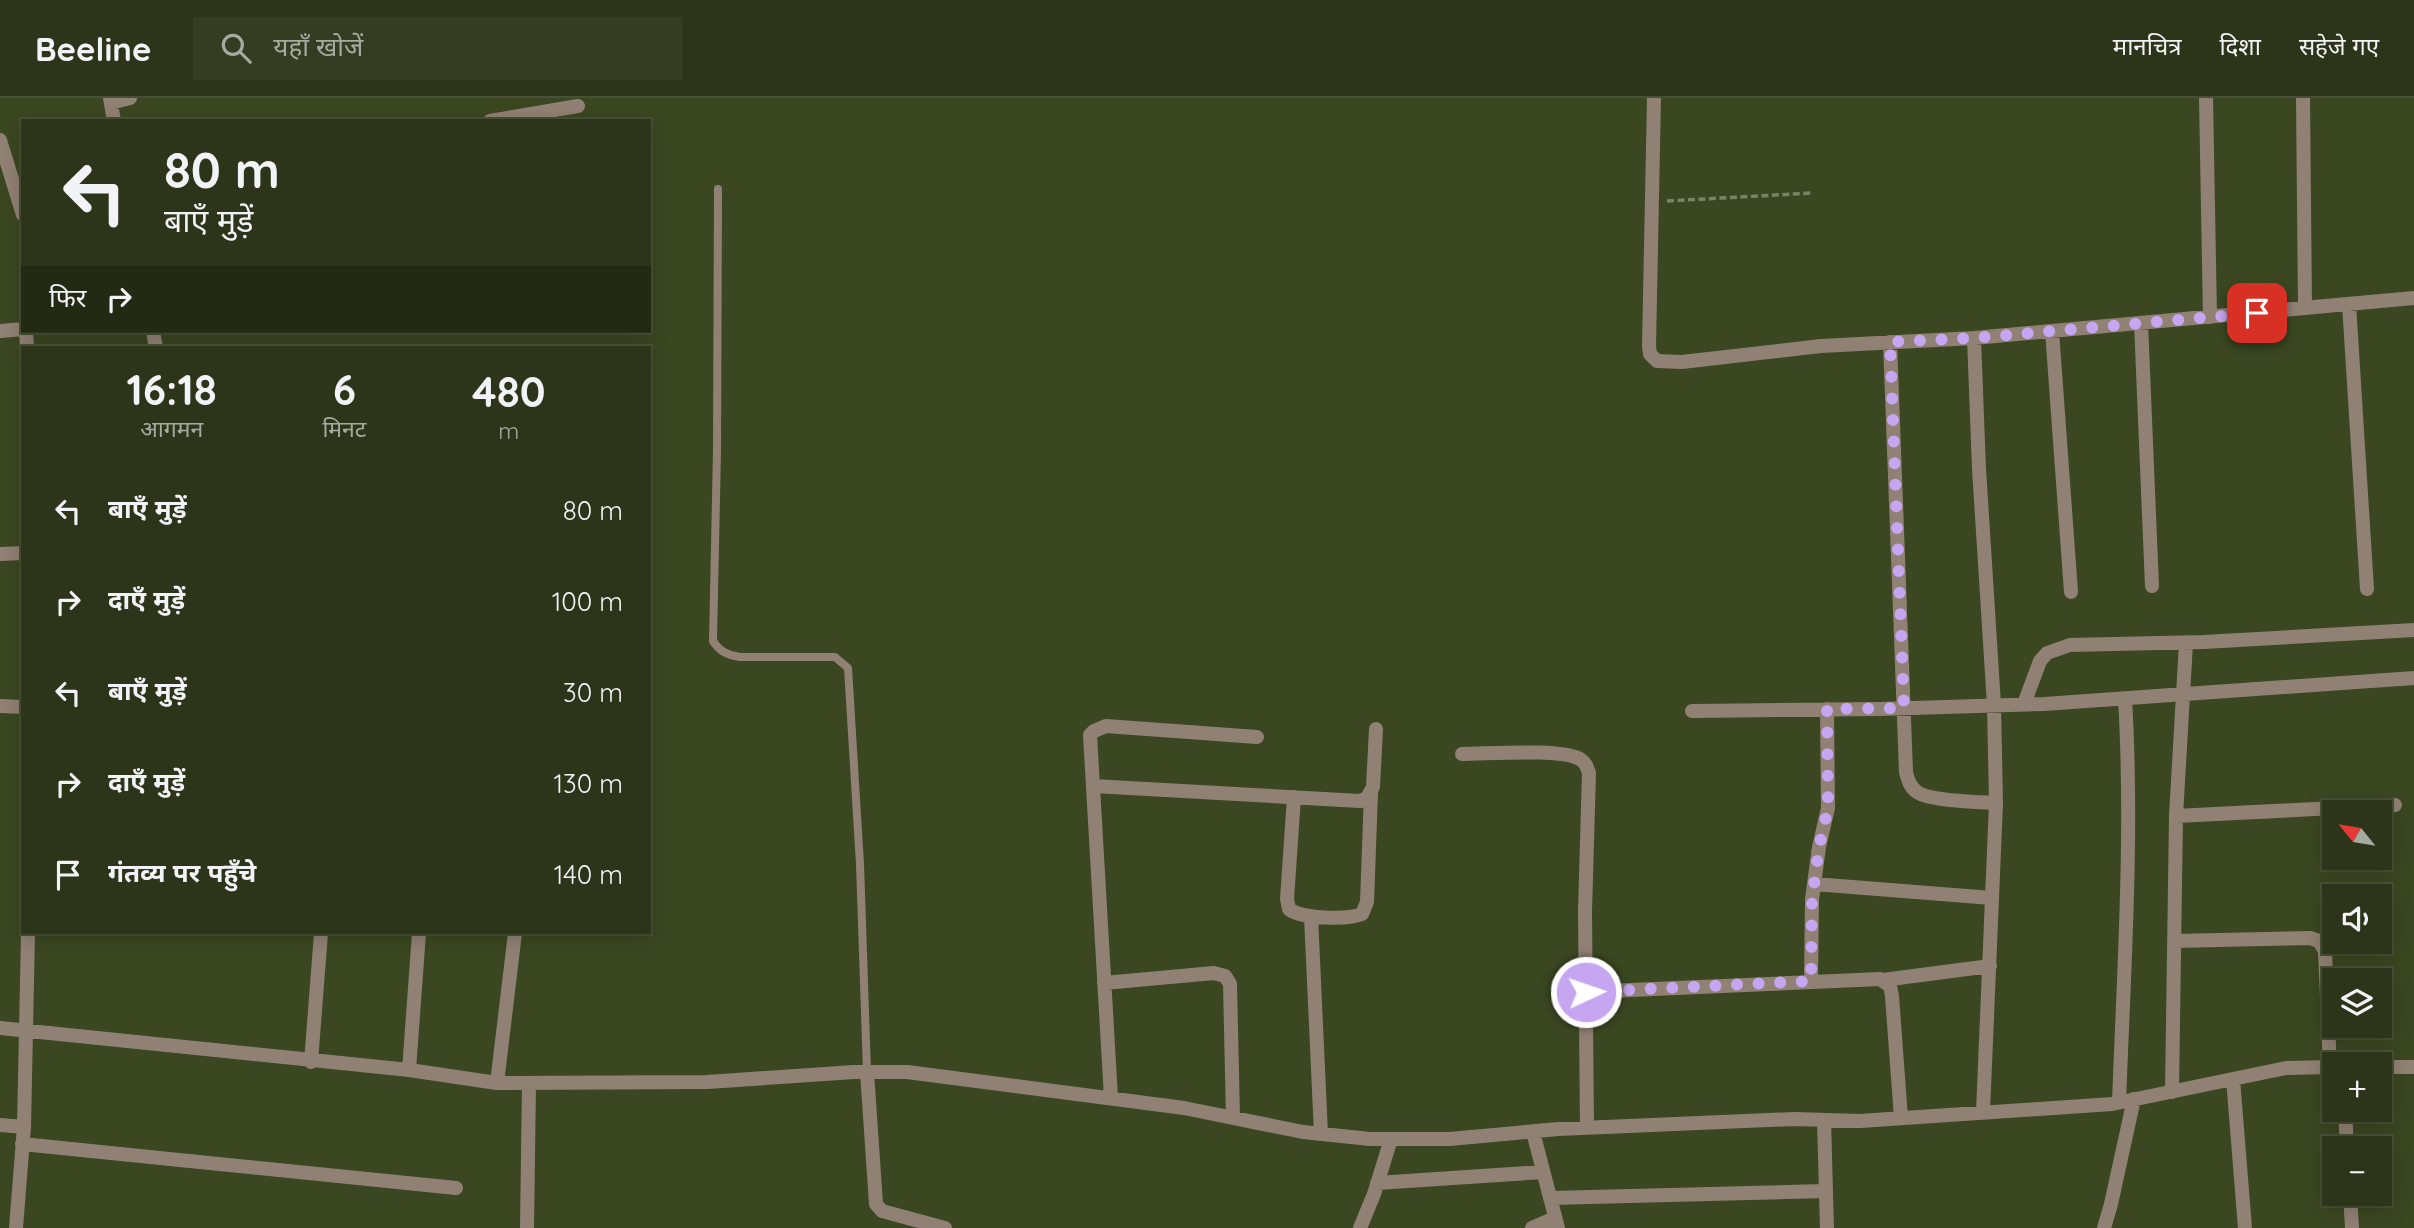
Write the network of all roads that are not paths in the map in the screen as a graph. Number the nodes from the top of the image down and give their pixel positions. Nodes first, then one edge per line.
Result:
1 (130, 98) edge
2 (1654, 98) edge
3 (2206, 98) edge
4 (2303, 98) edge
5 (110, 100) edge
6 (578, 106) dead end
7 (114, 119) edge
8 (502, 119) edge
9 (0, 140) edge
10 (718, 189) dead end
11 (21, 208) edge
12 (2414, 298) edge
13 (2348, 304) junction
14 (2305, 309) junction
15 (2210, 317) junction
16 (2141, 323) junction
17 (21, 330) edge
18 (0, 331) edge
19 (2052, 331) junction
20 (1974, 338) junction
21 (1890, 342) junction
22 (21, 553) edge
23 (0, 554) edge
24 (2152, 586) dead end
25 (2367, 589) dead end
26 (2071, 592) dead end
27 (2414, 630) edge
28 (2186, 643) junction
29 (2414, 678) edge
30 (2182, 695) junction
31 (2125, 699) junction
32 (2024, 704) junction
33 (1994, 705) junction
34 (0, 706) edge
35 (21, 707) edge
36 (1904, 708) junction
37 (1827, 709) junction
38 (1692, 711) dead end
39 (1376, 729) dead end
40 (1257, 737) dead end
41 (1462, 754) dead end
42 (1093, 786) junction
43 (1371, 793) junction
44 (1294, 797) junction
45 (1996, 803) junction
46 (2395, 805) dead end
47 (2176, 816) junction
48 (1814, 884) junction
49 (1992, 898) junction
50 (1311, 916) junction
51 (28, 934) edge
52 (321, 934) edge
53 (419, 934) edge
54 (515, 934) edge
55 (2174, 941) junction
56 (1990, 966) junction
57 (1884, 980) junction
58 (1811, 981) junction
59 (1104, 983) junction
60 (1586, 992) junction
61 (0, 1028) edge
62 (26, 1032) junction
63 (2331, 1052) edge
64 (311, 1062) junction
65 (2392, 1067) edge
66 (2414, 1067) edge
67 (2322, 1068) edge
68 (409, 1070) junction
69 (867, 1072) junction
70 (2233, 1079) junction
71 (496, 1083) junction
72 (529, 1083) junction
73 (2172, 1092) junction
74 (1111, 1098) junction
75 (2134, 1099) junction
76 (2119, 1102) junction
77 (1983, 1112) junction
78 (1233, 1118) junction
79 (1901, 1118) junction
80 (1824, 1119) junction
81 (0, 1125) edge
82 (24, 1126) junction
83 (1587, 1128) junction
84 (1533, 1132) junction
85 (1321, 1134) junction
86 (1391, 1139) junction
87 (22, 1144) junction
88 (1543, 1172) junction
89 (1377, 1183) junction
90 (457, 1188) dead end
91 (1826, 1191) junction
92 (1550, 1198) junction
93 (2351, 1206) edge
94 (1556, 1223) edge
95 (16, 1228) edge
96 (527, 1228) edge
97 (945, 1228) edge
98 (1360, 1228) edge
99 (1532, 1228) edge
100 (1827, 1228) edge
101 (2104, 1228) edge
102 (2245, 1228) edge
103 (2352, 1228) edge

1 - 5 street
2 - 21 street
3 - 15 street
4 - 14 street
5 - 7 street
6 - 8 street
9 - 11 street
10 - 69 lane
12 - 13 street
13 - 14 street
13 - 25 street
14 - 15 street
15 - 16 street
16 - 19 street
16 - 24 street
17 - 18 street
19 - 20 street
19 - 26 street
20 - 21 street
20 - 33 street
21 - 36 street
22 - 23 street
27 - 28 street
28 - 30 street
28 - 32 street
29 - 30 street
30 - 31 street
30 - 47 street
31 - 32 street
31 - 76 street
32 - 33 street
33 - 36 street
33 - 45 street
34 - 35 street
36 - 37 street
36 - 45 street
37 - 38 street
37 - 48 street
39 - 43 street
40 - 42 street
41 - 60 street
42 - 44 street
42 - 59 street
43 - 44 street
43 - 50 street
44 - 50 street
45 - 49 street
46 - 47 street
47 - 55 street
48 - 49 street
48 - 58 street
49 - 56 street
50 - 85 street
51 - 62 street
52 - 64 street
53 - 68 street
54 - 71 street
55 - 63 street
55 - 73 street
56 - 57 street
56 - 77 street
57 - 58 street
57 - 79 street
58 - 60 street
59 - 74 street
59 - 78 street
60 - 83 street
61 - 62 street
62 - 64 street
62 - 82 street
64 - 68 street
65 - 66 street
67 - 70 street
68 - 71 street
69 - 72 street
69 - 74 street
69 - 97 street
70 - 73 street
70 - 102 street
71 - 72 street
72 - 96 street
73 - 75 street
74 - 78 street
75 - 76 street
75 - 101 street
76 - 77 street
77 - 79 street
78 - 85 street
79 - 80 street
80 - 83 street
80 - 91 street
81 - 82 street
82 - 87 street
83 - 84 street
84 - 86 street
84 - 88 street
85 - 86 street
86 - 89 street
87 - 90 street
87 - 95 street
88 - 89 street
88 - 92 street
89 - 98 street
91 - 92 street
91 - 100 street
92 - 94 street
93 - 103 street
94 - 99 street

